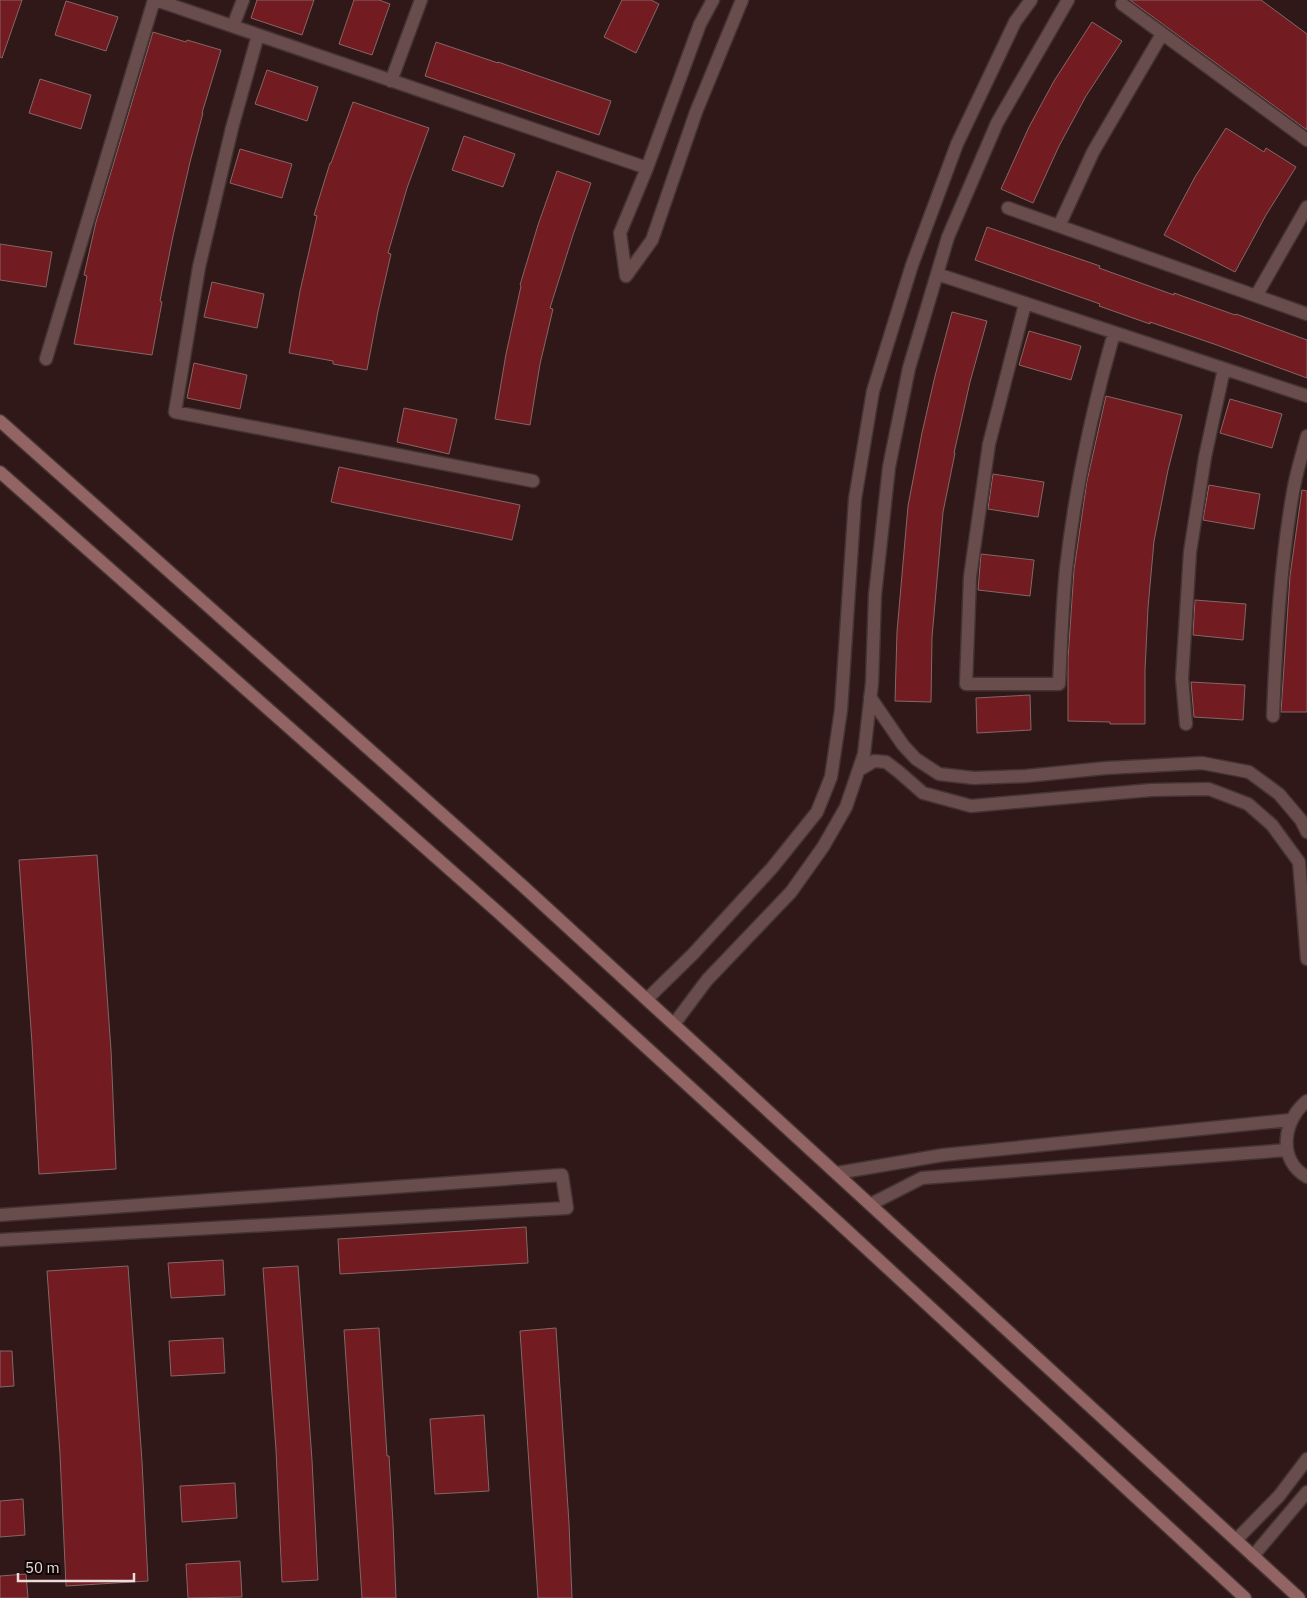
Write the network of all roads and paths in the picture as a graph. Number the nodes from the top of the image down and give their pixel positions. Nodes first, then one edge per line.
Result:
1 (155, 0) edge
2 (243, 0) edge
3 (421, 0) edge
4 (713, 0) edge
5 (742, 0) edge
6 (1031, 0) edge
7 (1068, 0) edge
8 (1122, 4) dead end
9 (233, 26) junction
10 (1162, 34) junction
11 (258, 35) junction
12 (391, 81) junction
13 (1307, 140) edge
14 (646, 168) junction
15 (1307, 207) edge
16 (1008, 208) dead end
17 (1059, 226) junction
18 (936, 274) junction
19 (1256, 296) junction
20 (1025, 304) junction
21 (1307, 314) edge
22 (1114, 333) junction
23 (46, 359) dead end
24 (1224, 369) junction
25 (1307, 396) edge
26 (0, 421) edge
27 (1307, 436) edge
28 (0, 472) edge
29 (533, 480) dead end
30 (870, 697) junction
31 (1272, 716) dead end
32 (1186, 724) dead end
33 (859, 770) junction
34 (1307, 832) edge
35 (1307, 959) edge
36 (647, 999) junction
37 (674, 1024) junction
38 (1307, 1101) edge
39 (1290, 1120) junction
40 (1287, 1150) junction
41 (837, 1173) junction
42 (1307, 1177) edge
43 (871, 1204) junction
44 (0, 1215) edge
45 (0, 1240) edge
46 (1307, 1458) edge
47 (1307, 1492) edge
48 (1236, 1540) junction
49 (1253, 1556) junction
50 (1245, 1598) edge
51 (1299, 1598) edge

1 - 9 street
1 - 23 street
2 - 9 street
3 - 12 street
4 - 14 street
5 - 14 street
6 - 36 street
7 - 18 street
8 - 10 street
9 - 11 street
10 - 13 street
10 - 17 street
11 - 12 street
11 - 29 street
12 - 14 street
15 - 19 street
16 - 17 street
17 - 19 street
18 - 20 street
18 - 30 street
19 - 21 street
20 - 22 street
20 - 22 street
22 - 24 street
24 - 25 street
24 - 32 street
26 - 36 main road
27 - 31 street
28 - 50 main road
30 - 33 street
30 - 34 street
33 - 35 street
33 - 37 street
36 - 37 main road
37 - 41 main road
38 - 39 street
39 - 40 street
39 - 41 street
40 - 42 street
40 - 43 street
41 - 43 main road
43 - 48 main road
44 - 45 street
46 - 48 street
47 - 49 street
48 - 49 main road
49 - 51 main road

